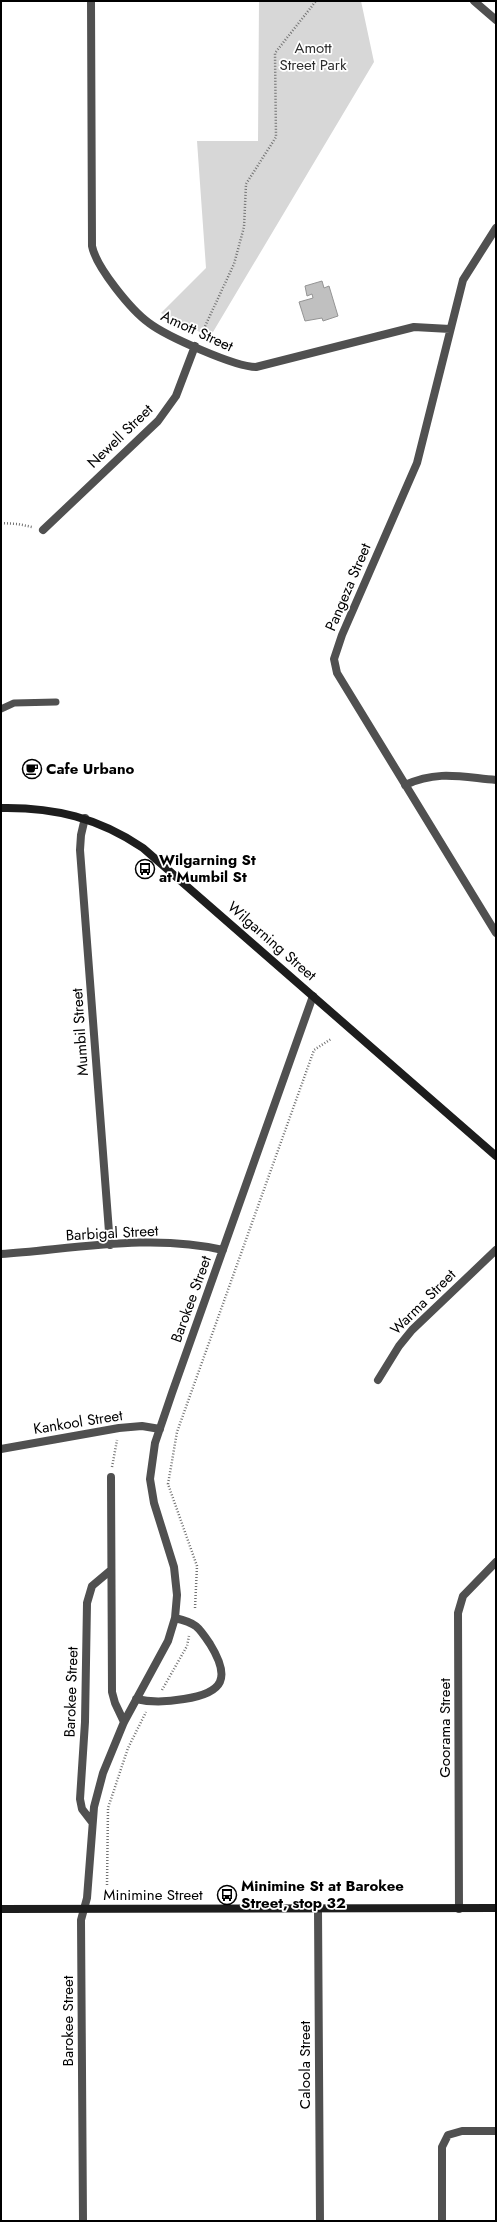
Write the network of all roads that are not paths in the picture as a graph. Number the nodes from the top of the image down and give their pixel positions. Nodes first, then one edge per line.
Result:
1 (91, 1) edge
2 (474, 1) edge
3 (496, 20) edge
4 (496, 228) edge
5 (450, 329) junction
6 (195, 346) junction
7 (43, 530) road end
8 (56, 702) dead end
9 (1, 710) edge
10 (496, 780) edge
11 (405, 784) junction
12 (1, 808) edge
13 (85, 818) junction
14 (496, 933) edge
15 (313, 996) junction
16 (496, 1156) edge
17 (110, 1245) junction
18 (223, 1250) junction
19 (496, 1250) edge
20 (1, 1254) edge
21 (378, 1380) dead end
22 (160, 1429) junction
23 (1, 1449) edge
24 (110, 1477) road end
25 (496, 1562) edge
26 (111, 1570) junction
27 (175, 1618) junction
28 (136, 1699) junction
29 (124, 1722) junction
30 (92, 1822) junction
31 (496, 1908) edge
32 (1, 1909) edge
33 (84, 1909) junction
34 (460, 1909) junction
35 (318, 1910) junction
36 (496, 2131) edge
37 (83, 2221) edge
38 (320, 2221) edge
39 (442, 2221) edge

1 - 6 street, Amott Street
2 - 3 street
4 - 5 street, Pangeza Street
5 - 6 street, Amott Street
5 - 11 street, Pangeza Street
6 - 7 street, Newell Street
8 - 9 lane
10 - 11 street
11 - 14 street, Pangeza Street
12 - 13 street, Wilgarning Street
13 - 15 street, Wilgarning Street
13 - 17 street, Mumbil Street
15 - 16 street, Wilgarning Street
15 - 18 street, Barokee Street
17 - 18 street, Barbigal Street
17 - 20 street, Barbigal Street
18 - 22 street, Barokee Street
19 - 21 street, Warma Street
22 - 23 street, Kankool Street
22 - 27 street, Barokee Street
24 - 26 street
25 - 34 street, Goorama Street
26 - 29 street
26 - 30 street, Barokee Street
27 - 28 street, Barokee Street
27 - 28 street
28 - 29 street, Barokee Street
29 - 30 street, Barokee Street
30 - 33 street, Barokee Street
31 - 34 street, Minimine Street
32 - 33 street, Minimine Street
33 - 35 street, Minimine Street
33 - 37 street, Barokee Street
34 - 35 street, Minimine Street
35 - 38 street, Caloola Street
36 - 39 street

